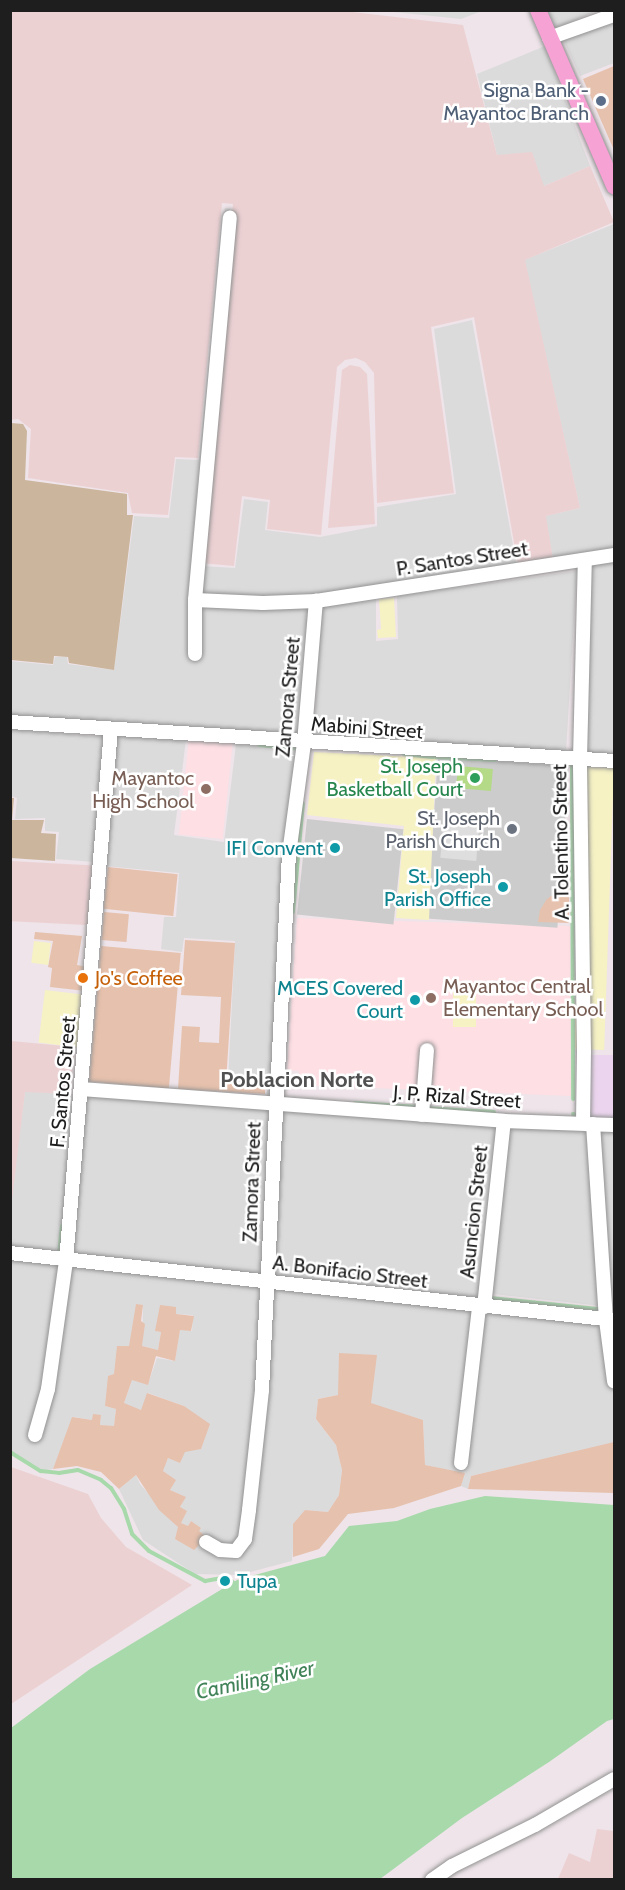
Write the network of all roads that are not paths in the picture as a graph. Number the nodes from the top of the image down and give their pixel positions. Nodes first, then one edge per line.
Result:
1 (538, 10) edge
2 (615, 15) edge
3 (549, 38) junction
4 (615, 186) edge
5 (230, 218) dead end
6 (615, 555) edge
7 (585, 561) junction
8 (195, 600) junction
9 (316, 601) junction
10 (195, 654) dead end
11 (10, 722) edge
12 (111, 730) junction
13 (304, 743) junction
14 (580, 759) junction
15 (615, 762) edge
16 (427, 1050) dead end
17 (81, 1089) junction
18 (275, 1104) junction
19 (422, 1115) junction
20 (504, 1121) junction
21 (588, 1124) junction
22 (615, 1125) edge
23 (10, 1253) edge
24 (66, 1261) junction
25 (268, 1283) junction
26 (481, 1307) junction
27 (610, 1320) edge
28 (615, 1381) edge
29 (35, 1435) dead end
30 (461, 1463) dead end
31 (206, 1542) dead end
32 (615, 1779) edge
33 (432, 1880) edge

1 - 3 main road
2 - 3 street
3 - 4 main road
5 - 8 street
6 - 7 street, P. Santos Street
7 - 9 street, P. Santos Street
7 - 14 street, A. Tolentino Street
8 - 9 street, P. Santos Street
8 - 10 street
9 - 13 street, Zamora Street
11 - 12 street, Mabini Street
12 - 13 street, Mabini Street
12 - 17 street, F. Santos Street
13 - 14 street, Mabini Street
13 - 18 street, Zamora Street
14 - 15 street, Mabini Street
14 - 21 street, A. Tolentino Street
16 - 19 street
17 - 18 street, J. P. Rizal Street
17 - 24 street, F. Santos Street
18 - 19 street, J. P. Rizal Street
18 - 25 street, Zamora Street
19 - 20 street, J. P. Rizal Street
20 - 21 street, J. P. Rizal Street
20 - 26 street, Asuncion Street
21 - 22 street, J. P. Rizal Street
21 - 27 street, A. Tolentino Street
23 - 24 street, A. Bonifacio Street
24 - 25 street, A. Bonifacio Street
24 - 29 street, F. Santos Street
25 - 26 street, A. Bonifacio Street
25 - 31 street, Zamora Street
26 - 27 street, A. Bonifacio Street
26 - 30 street, Asuncion Street
27 - 28 street, A. Tolentino Street
32 - 33 street

